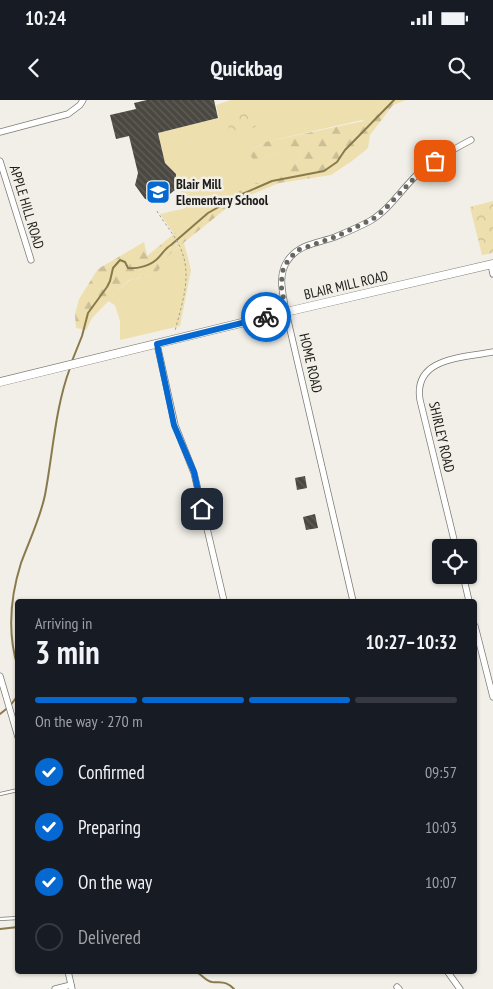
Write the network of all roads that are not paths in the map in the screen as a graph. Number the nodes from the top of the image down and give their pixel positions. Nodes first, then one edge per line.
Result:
1 (83, 100) edge
2 (0, 132) edge
3 (471, 140) dead end
4 (0, 161) edge
5 (31, 260) dead end
6 (492, 264) edge
7 (493, 274) edge
8 (286, 312) junction
9 (157, 344) junction
10 (493, 352) edge
11 (0, 382) edge
12 (454, 539) edge
13 (465, 584) edge
14 (224, 599) edge
15 (353, 599) edge
16 (469, 599) edge
17 (477, 634) edge
18 (0, 676) edge
19 (493, 697) edge
20 (15, 725) edge
21 (15, 791) edge
22 (0, 794) edge
23 (15, 918) edge
24 (0, 919) edge
25 (69, 974) edge
26 (449, 974) edge
27 (72, 987) edge
28 (55, 989) edge
29 (460, 989) edge

1 - 2 street
3 - 8 street, HOME ROAD
4 - 5 street, APPLE HILL ROAD
6 - 7 street
6 - 8 main road, BLAIR MILL ROAD
8 - 9 main road, BLAIR MILL ROAD
8 - 15 street, HOME ROAD
9 - 11 main road, BLAIR MILL ROAD
9 - 14 street
10 - 12 street, SHIRLEY ROAD
13 - 16 street
17 - 19 street
18 - 20 street
21 - 22 lane
23 - 24 lane
25 - 27 street
26 - 29 street
27 - 28 street

